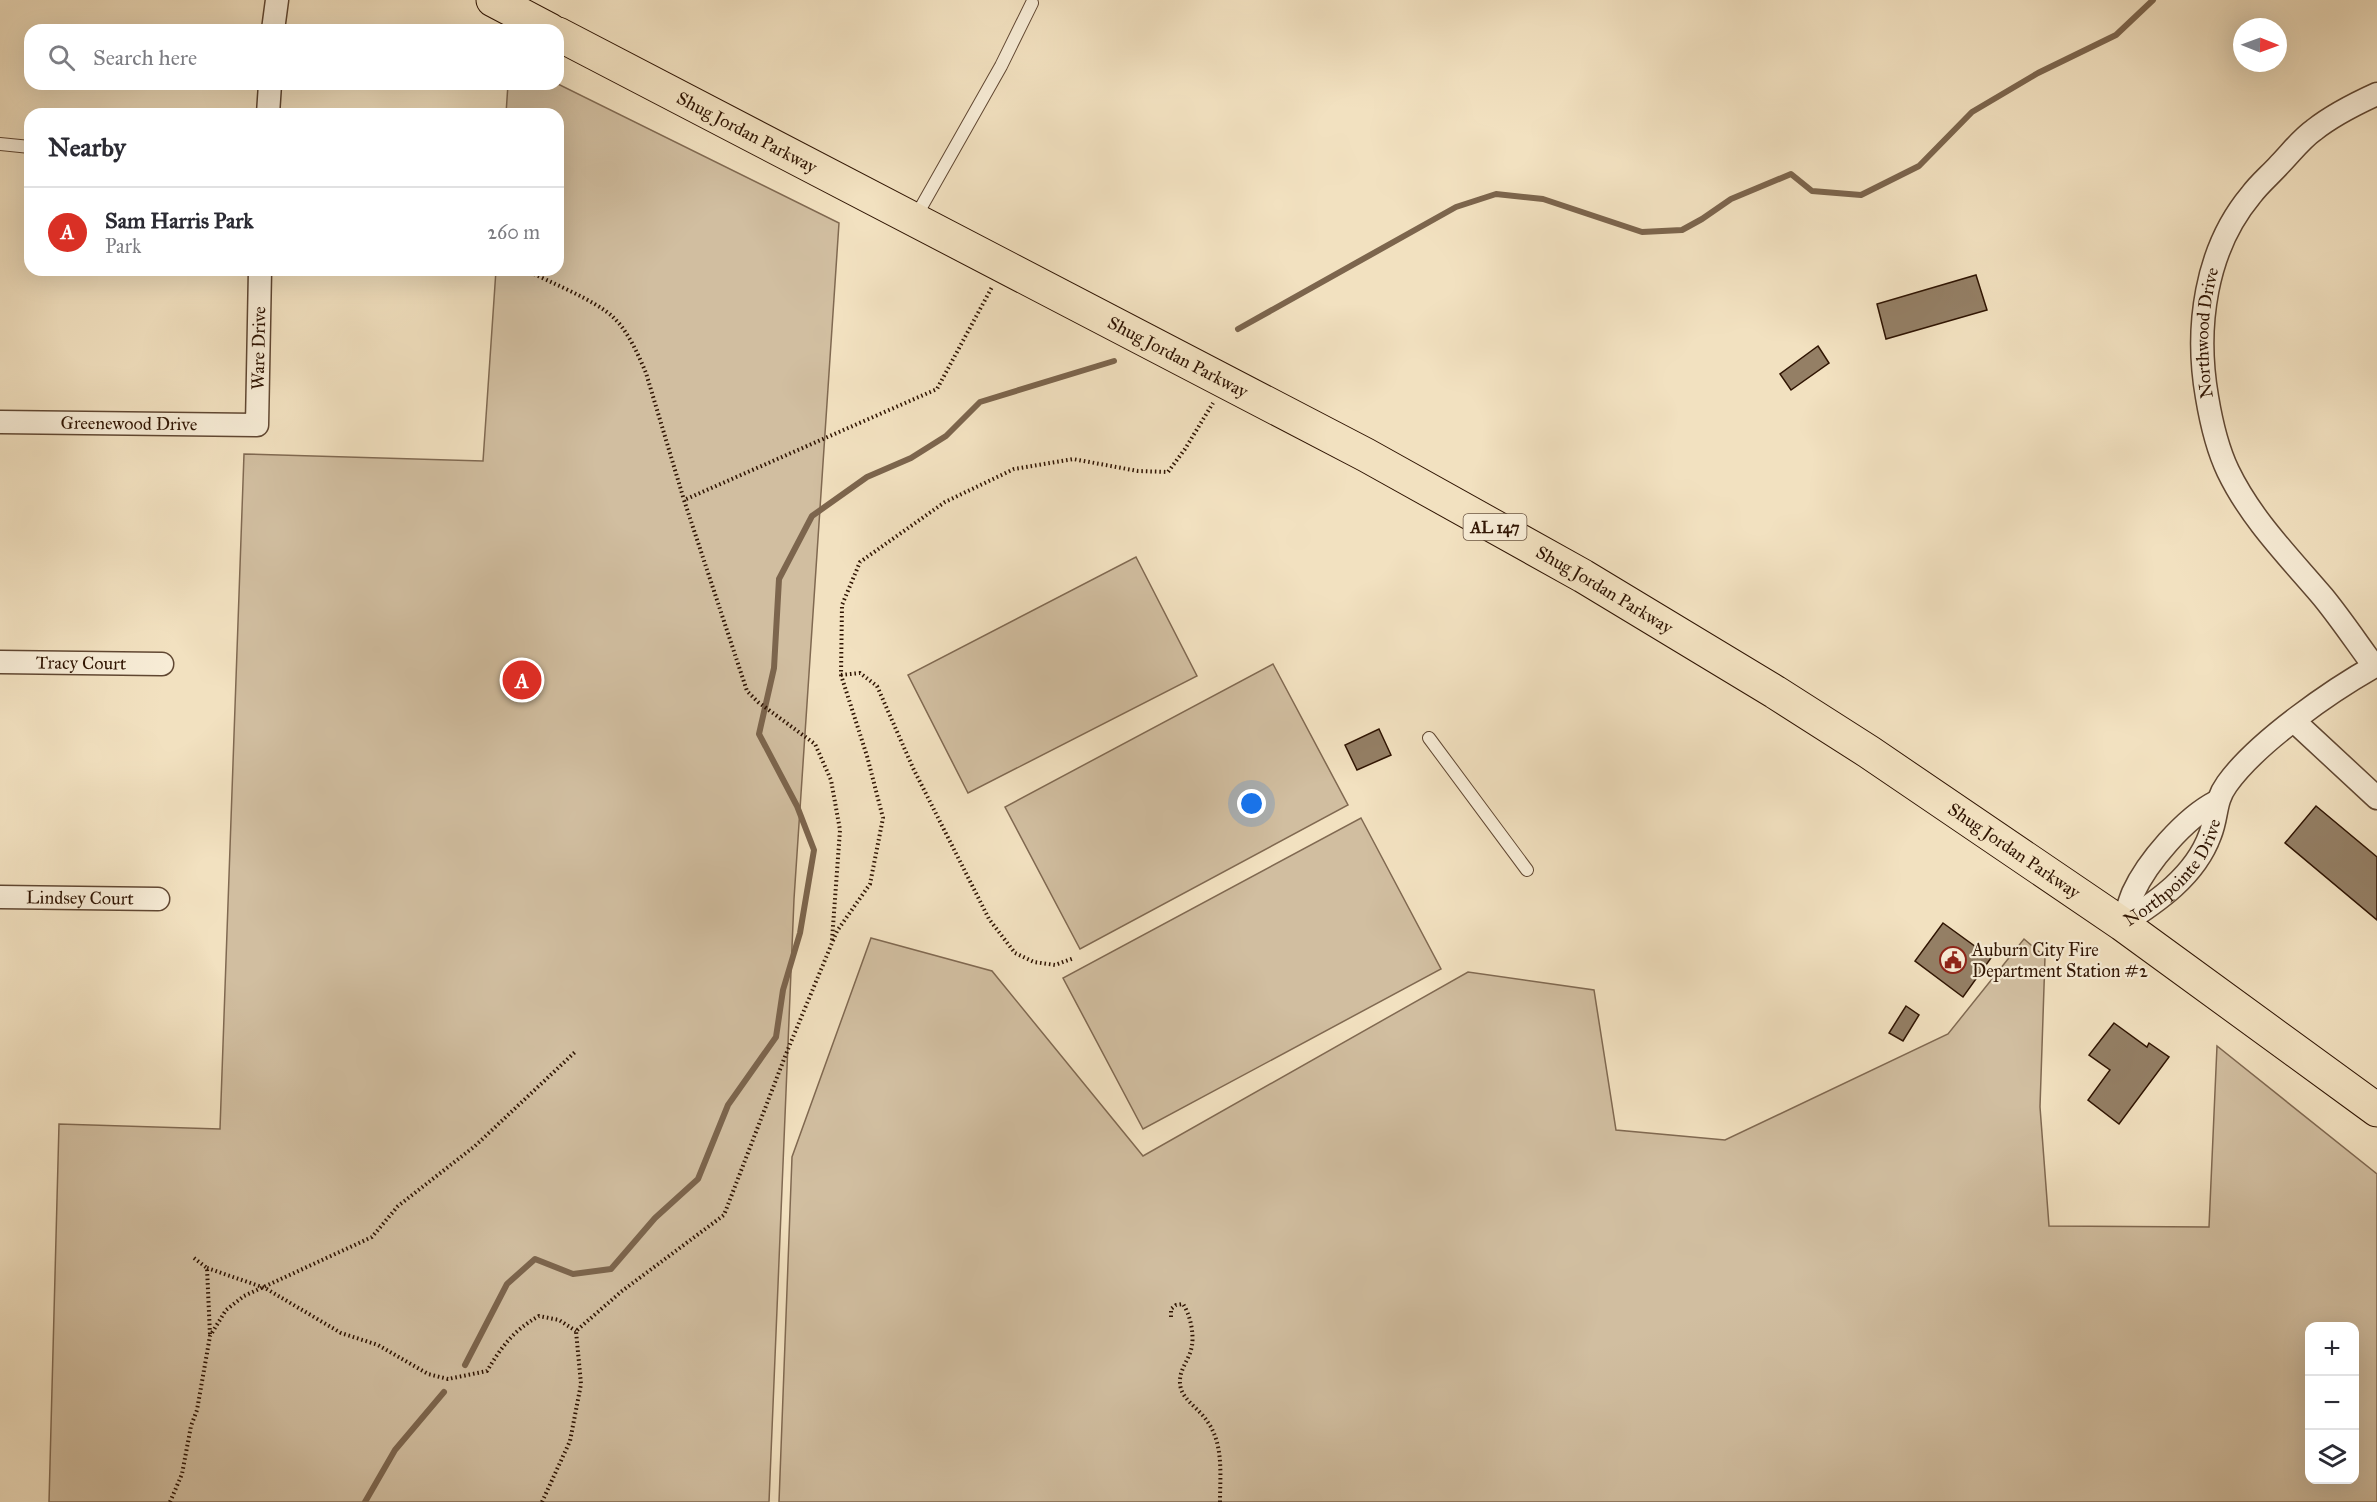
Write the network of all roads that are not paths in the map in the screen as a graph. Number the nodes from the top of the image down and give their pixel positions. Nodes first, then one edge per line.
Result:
1 (277, 0) edge
2 (493, 0) edge
3 (1032, 3) dead end
4 (274, 24) edge
5 (539, 24) edge
6 (564, 37) edge
7 (270, 90) edge
8 (2377, 94) edge
9 (268, 108) edge
10 (0, 144) edge
11 (24, 146) edge
12 (914, 219) junction
13 (260, 276) edge
14 (0, 422) edge
15 (257, 425) joint
16 (0, 662) edge
17 (162, 664) dead end
18 (2376, 665) edge
19 (2294, 721) junction
20 (1429, 738) dead end
21 (2377, 798) edge
22 (2216, 802) junction
23 (1527, 870) dead end
24 (0, 897) edge
25 (158, 899) dead end
26 (2122, 924) junction
27 (2377, 1110) edge

1 - 4 street
2 - 5 main road
3 - 12 lane
6 - 12 main road, Shug Jordan Parkway / AL 147
7 - 9 street
8 - 18 street, Northwood Drive
10 - 11 lane
12 - 26 main road, Shug Jordan Parkway / AL 147
13 - 15 street, Ware Drive
14 - 15 street, Greenewood Drive
16 - 17 street, Tracy Court
18 - 19 street, Northpointe Drive
19 - 21 street
19 - 22 street, Northpointe Drive
20 - 23 lane
22 - 26 street, Northpointe Drive
22 - 26 street, Northpointe Drive
24 - 25 street, Lindsey Court
26 - 27 main road, Shug Jordan Parkway / AL 147

